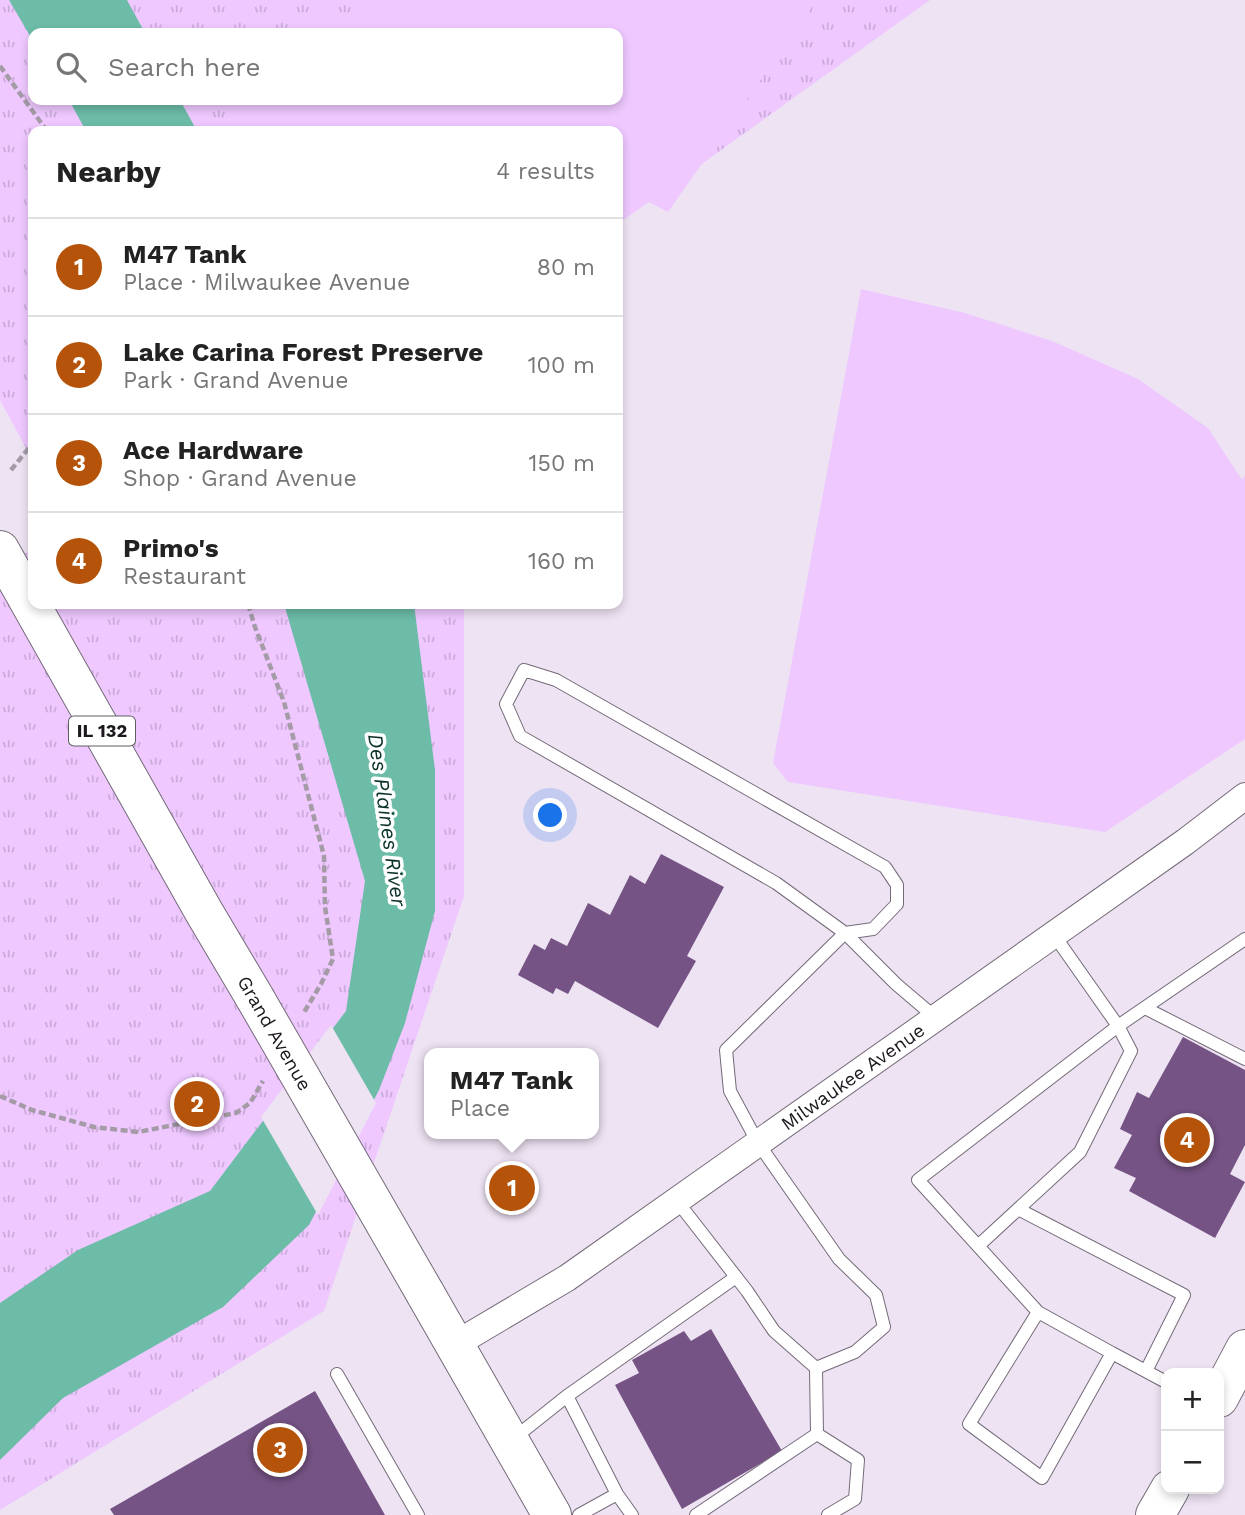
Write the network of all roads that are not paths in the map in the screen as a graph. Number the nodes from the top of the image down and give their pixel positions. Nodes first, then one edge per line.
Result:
1 (0, 550) edge
2 (28, 600) edge
3 (33, 609) edge
4 (1245, 796) edge
5 (845, 933) junction
6 (1054, 935) junction
7 (1245, 939) edge
8 (1145, 1008) junction
9 (936, 1018) junction
10 (1118, 1026) junction
11 (1245, 1059) edge
12 (758, 1143) junction
13 (677, 1201) junction
14 (1018, 1209) junction
15 (978, 1246) junction
16 (736, 1277) junction
17 (1038, 1312) junction
18 (454, 1345) junction
19 (1245, 1349) edge
20 (1111, 1353) junction
21 (817, 1368) junction
22 (1146, 1371) junction
23 (337, 1374) dead end
24 (1161, 1379) edge
25 (1224, 1389) edge
26 (567, 1395) junction
27 (817, 1434) junction
28 (510, 1442) junction
29 (617, 1494) junction
30 (1167, 1494) edge
31 (418, 1515) edge
32 (552, 1515) edge
33 (579, 1515) edge
34 (632, 1515) edge
35 (696, 1515) edge
36 (828, 1515) edge
37 (1156, 1515) edge

1 - 2 main road, Grand Avenue / IL 132, bridge
3 - 18 main road, Grand Avenue / IL 132, bridge
4 - 6 street, Milwaukee Avenue
5 - 5 lane
5 - 9 lane
5 - 12 lane
6 - 9 street, Milwaukee Avenue
6 - 10 lane
7 - 8 lane
8 - 10 lane
8 - 11 lane
9 - 12 street, Milwaukee Avenue
10 - 14 lane
10 - 15 lane
12 - 13 street, Milwaukee Avenue
12 - 21 lane
13 - 16 lane
13 - 18 street, Milwaukee Avenue
14 - 15 lane
14 - 22 lane
15 - 17 lane
16 - 21 lane
16 - 26 lane
17 - 20 lane
17 - 20 lane
18 - 28 main road, Grand Avenue
19 - 25 main road
20 - 22 lane
21 - 27 lane
22 - 24 lane
23 - 31 lane
26 - 28 lane
26 - 29 lane
27 - 35 lane
27 - 36 lane
28 - 32 main road, Grand Avenue
29 - 33 lane
29 - 34 lane
30 - 37 main road

